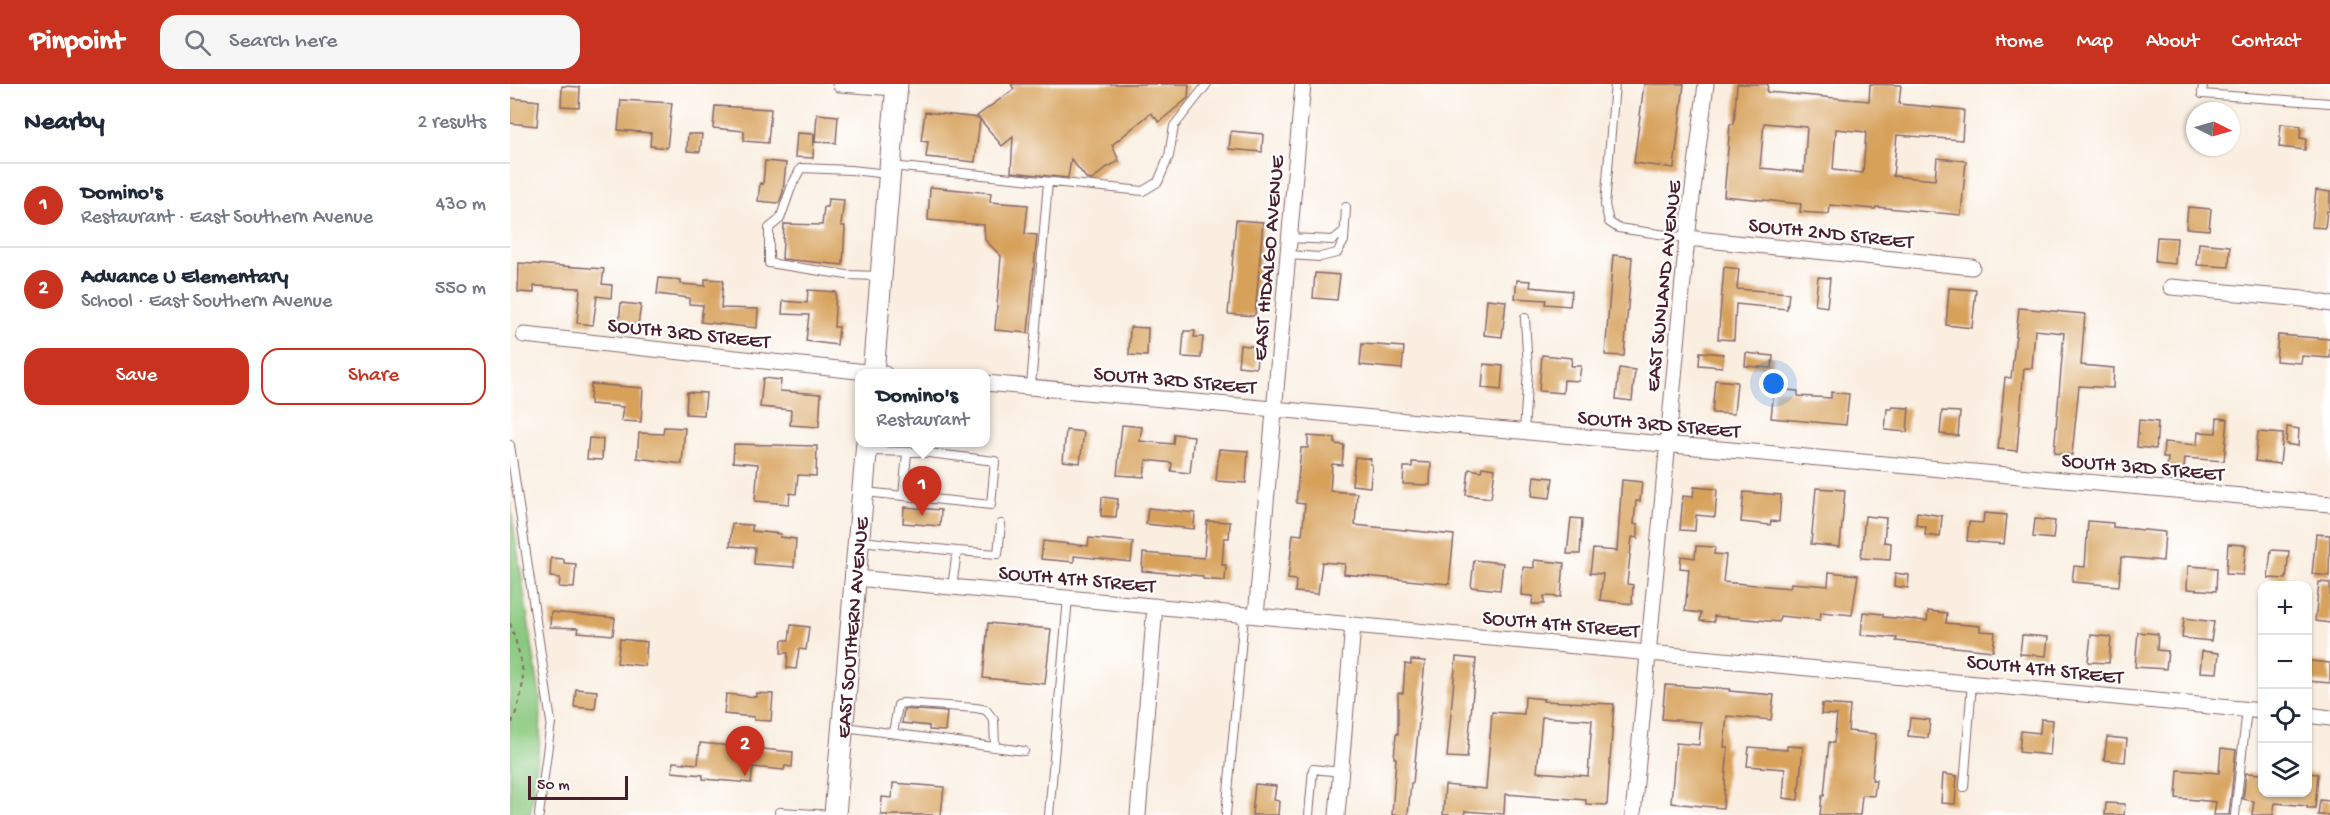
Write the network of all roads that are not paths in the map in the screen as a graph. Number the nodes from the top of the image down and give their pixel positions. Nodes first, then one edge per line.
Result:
1 (840, 84) edge
2 (1207, 84) edge
3 (1303, 84) edge
4 (1615, 84) edge
5 (1706, 84) edge
6 (2203, 84) edge
7 (896, 86) edge
8 (2330, 103) edge
9 (889, 170) junction
10 (1048, 182) junction
11 (1346, 207) dead end
12 (1345, 230) junction
13 (1290, 238) junction
14 (1686, 238) junction
15 (1288, 255) junction
16 (1972, 267) dead end
17 (881, 276) junction
18 (2171, 288) dead end
19 (2330, 304) edge
20 (1525, 318) dead end
21 (524, 335) dead end
22 (877, 369) edge
23 (855, 371) edge
24 (990, 382) edge
25 (1031, 386) junction
26 (1275, 409) junction
27 (1524, 432) junction
28 (510, 445) edge
29 (1666, 445) junction
30 (867, 447) edge
31 (907, 453) junction
32 (863, 492) junction
33 (903, 496) junction
34 (2330, 504) edge
35 (1001, 524) dead end
36 (859, 541) junction
37 (957, 551) junction
38 (856, 578) junction
39 (952, 587) junction
40 (1068, 598) junction
41 (1155, 606) junction
42 (1250, 615) junction
43 (1353, 625) junction
44 (1649, 652) junction
45 (1972, 682) junction
46 (2247, 709) junction
47 (2258, 710) edge
48 (2312, 716) edge
49 (2330, 718) edge
50 (843, 727) junction
51 (892, 733) junction
52 (995, 747) junction
53 (1024, 751) dead end
54 (1341, 772) junction
55 (1964, 787) dead end
56 (779, 812) dead end
57 (538, 815) edge
58 (835, 815) edge
59 (1049, 815) edge
60 (1138, 815) edge
61 (1226, 815) edge
62 (1309, 815) edge
63 (1337, 815) edge
64 (1633, 815) edge
65 (2235, 815) edge

1 - 7 street
2 - 10 lane
3 - 13 street, EAST HIDALGO AVENUE
4 - 14 lane
5 - 14 street, EAST SUNLAND AVENUE
6 - 8 lane
7 - 9 main road
9 - 10 lane
9 - 17 main road
9 - 17 lane
10 - 25 lane
11 - 12 lane
12 - 13 lane
12 - 15 lane
13 - 15 street, EAST HIDALGO AVENUE
14 - 16 street, SOUTH 2ND STREET
14 - 29 street, EAST SUNLAND AVENUE
15 - 26 street, EAST HIDALGO AVENUE
17 - 22 main road
18 - 19 street
20 - 27 lane
21 - 23 street, SOUTH 3RD STREET
24 - 25 street, SOUTH 3RD STREET
25 - 26 street, SOUTH 3RD STREET
26 - 27 street, SOUTH 3RD STREET
26 - 42 street, EAST HIDALGO AVENUE
27 - 29 street, SOUTH 3RD STREET
28 - 57 lane
29 - 34 street, SOUTH 3RD STREET
29 - 44 street, EAST SUNLAND AVENUE
30 - 31 lane
30 - 32 main road, EAST SOUTHERN AVENUE
31 - 33 lane
31 - 33 lane
32 - 33 lane
32 - 36 main road, EAST SOUTHERN AVENUE
35 - 37 lane
36 - 37 lane
36 - 38 main road, EAST SOUTHERN AVENUE
37 - 39 lane
38 - 39 street, SOUTH 4TH STREET
38 - 50 main road, EAST SOUTHERN AVENUE
39 - 40 street, SOUTH 4TH STREET
40 - 41 street, SOUTH 4TH STREET
40 - 59 lane
41 - 42 street, SOUTH 4TH STREET
41 - 60 street
42 - 43 street, SOUTH 4TH STREET
42 - 61 lane
43 - 44 street, SOUTH 4TH STREET
43 - 54 street
44 - 45 street, SOUTH 4TH STREET
44 - 64 street, EAST SUNLAND AVENUE
45 - 46 street, SOUTH 4TH STREET
45 - 55 lane
46 - 47 street, SOUTH 4TH STREET
46 - 65 lane
48 - 49 street
50 - 51 lane
50 - 58 main road, EAST SOUTHERN AVENUE
51 - 52 lane
51 - 52 lane
52 - 53 lane
54 - 62 lane
54 - 63 street
56 - 58 lane

